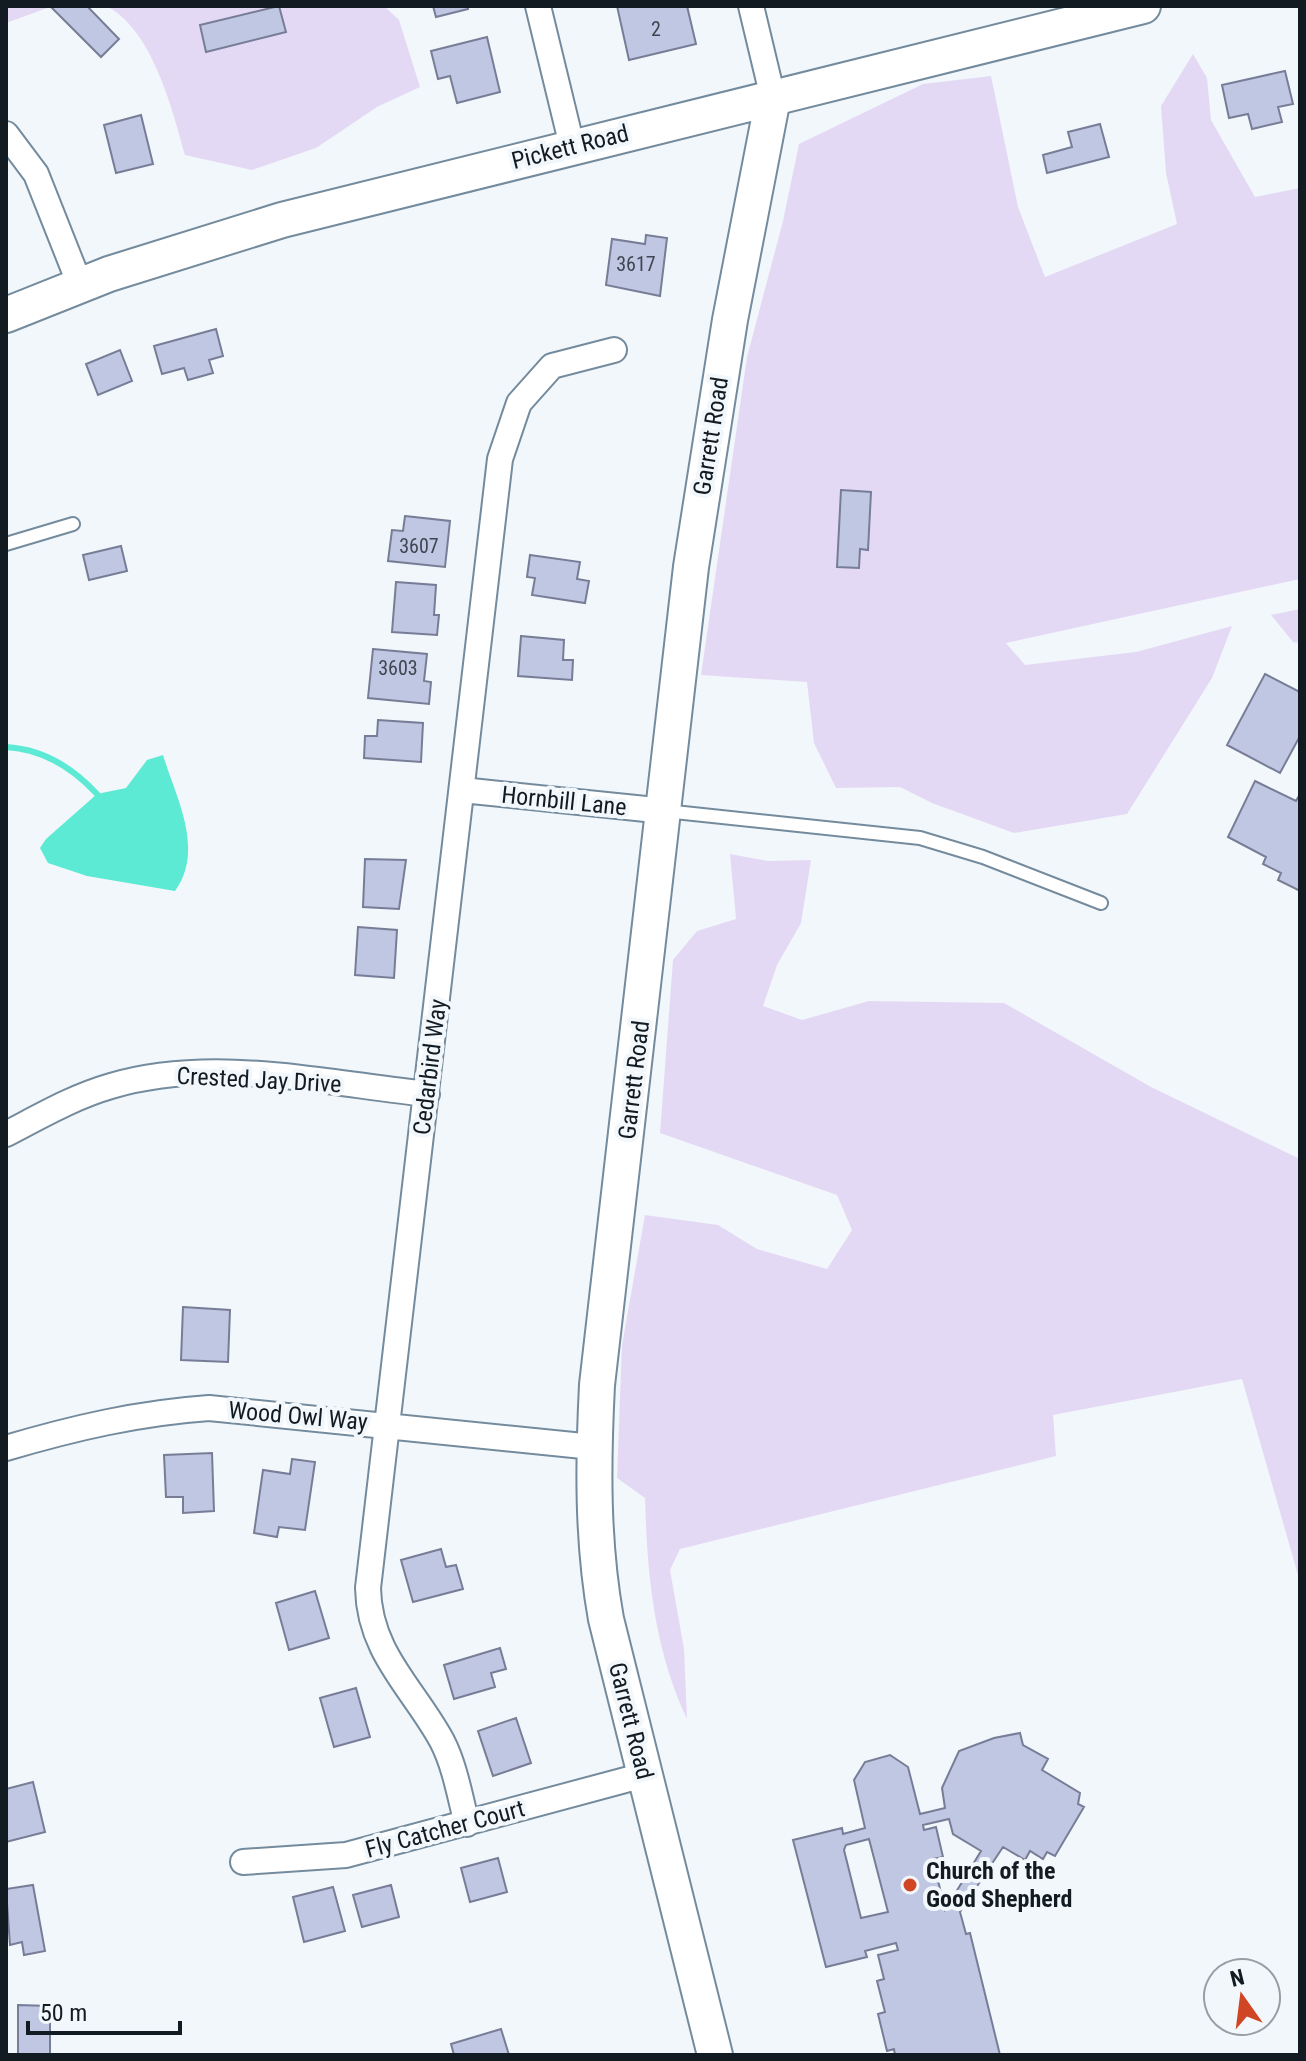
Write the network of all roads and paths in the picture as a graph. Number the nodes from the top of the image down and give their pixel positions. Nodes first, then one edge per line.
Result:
1 (538, 6) edge
2 (751, 6) edge
3 (1143, 6) edge
4 (773, 98) junction
5 (6, 134) edge
6 (572, 146) junction
7 (80, 285) junction
8 (6, 315) edge
9 (614, 350) dead end
10 (73, 524) dead end
11 (6, 544) edge
12 (462, 790) junction
13 (665, 811) junction
14 (1101, 903) dead end
15 (427, 1094) junction
16 (6, 1134) edge
17 (388, 1425) junction
18 (593, 1447) junction
19 (6, 1448) edge
20 (644, 1775) junction
21 (467, 1824) junction
22 (243, 1862) dead end
23 (709, 2053) edge

1 - 6 street
2 - 4 street
3 - 4 street, Pickett Road
4 - 6 street, Pickett Road
4 - 13 street, Garrett Road
5 - 7 street
6 - 7 street, Pickett Road
7 - 8 street, Pickett Road
9 - 12 street, Cedarbird Way
10 - 11 lane
12 - 13 street, Hornbill Lane
12 - 15 street, Cedarbird Way
13 - 14 lane
13 - 18 street, Garrett Road
15 - 16 street, Crested Jay Drive
15 - 17 street, Cedarbird Way
17 - 18 street, Wood Owl Way
17 - 19 street, Wood Owl Way
17 - 21 street, Cedarbird Way
18 - 20 street, Garrett Road
20 - 21 street, Fly Catcher Court
20 - 23 street, Garrett Road
21 - 22 street, Fly Catcher Court

